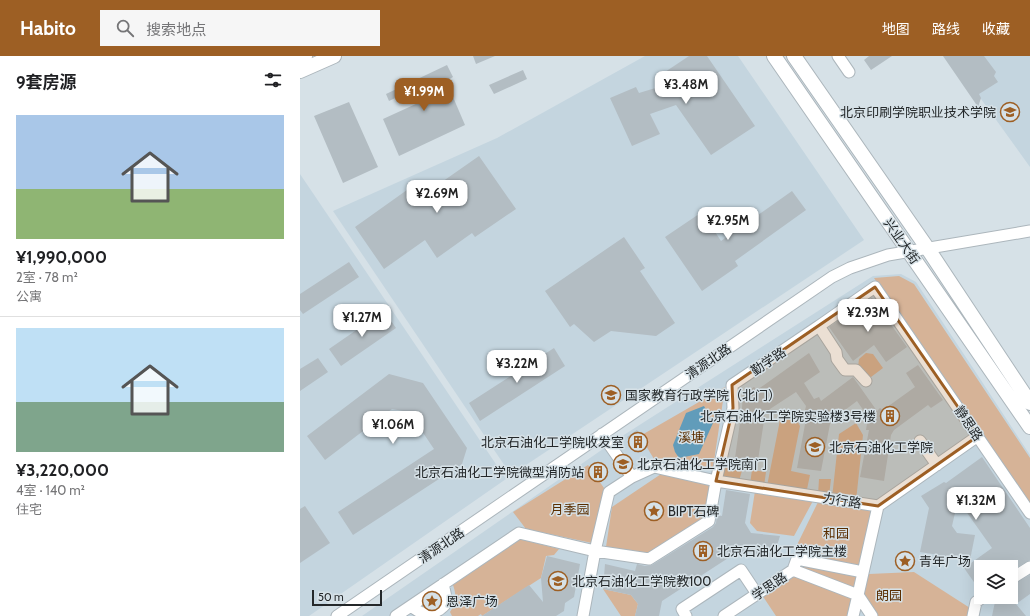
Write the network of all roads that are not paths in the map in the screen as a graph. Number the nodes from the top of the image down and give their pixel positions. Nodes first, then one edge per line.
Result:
1 (306, 56) edge
2 (334, 56) edge
3 (774, 56) edge
4 (794, 56) edge
5 (838, 56) edge
6 (300, 58) edge
7 (300, 71) edge
8 (849, 72) dead end
9 (1030, 231) edge
10 (928, 249) junction
11 (909, 251) junction
12 (819, 326) junction
13 (866, 381) dead end
14 (1030, 403) edge
15 (1030, 427) edge
16 (602, 434) junction
17 (978, 436) junction
18 (920, 441) dead end
19 (937, 465) junction
20 (632, 477) junction
21 (716, 481) junction
22 (878, 506) junction
23 (1030, 513) edge
24 (595, 551) junction
25 (1030, 567) edge
26 (793, 570) junction
27 (863, 572) junction
28 (1018, 575) edge
29 (443, 584) junction
30 (757, 594) junction
31 (858, 595) junction
32 (976, 604) edge
33 (411, 606) junction
34 (337, 616) edge
35 (396, 616) edge
36 (583, 616) edge
37 (686, 616) edge
38 (724, 616) edge
39 (853, 616) edge
40 (872, 616) edge
41 (973, 616) edge

1 - 6 main road
2 - 7 main road
3 - 11 main road, 兴业大街
4 - 10 main road, 兴业大街
5 - 8 street
9 - 10 street, 清源北路
10 - 11 street, 清源北路
10 - 14 main road, 兴业大街
11 - 15 main road, 兴业大街
11 - 16 street, 清源北路
12 - 13 street
12 - 17 street, 静思路
12 - 21 street, 勤学路
16 - 20 street
16 - 34 street, 清源北路
17 - 19 street
17 - 23 street, 静思路
18 - 19 street
19 - 22 street
20 - 21 street, 力行路
20 - 24 street, 力行路
21 - 22 street, 力行路
21 - 24 street
22 - 27 street, 力行路
24 - 29 street
24 - 36 street, 力行路
25 - 28 street
26 - 27 street, 学思路
26 - 30 street, 学思路
26 - 31 street
27 - 31 street, 力行路
29 - 33 street
29 - 33 street
30 - 37 street
30 - 38 street, 学思路
31 - 39 street, 力行路
31 - 40 street
32 - 41 street
33 - 35 street

